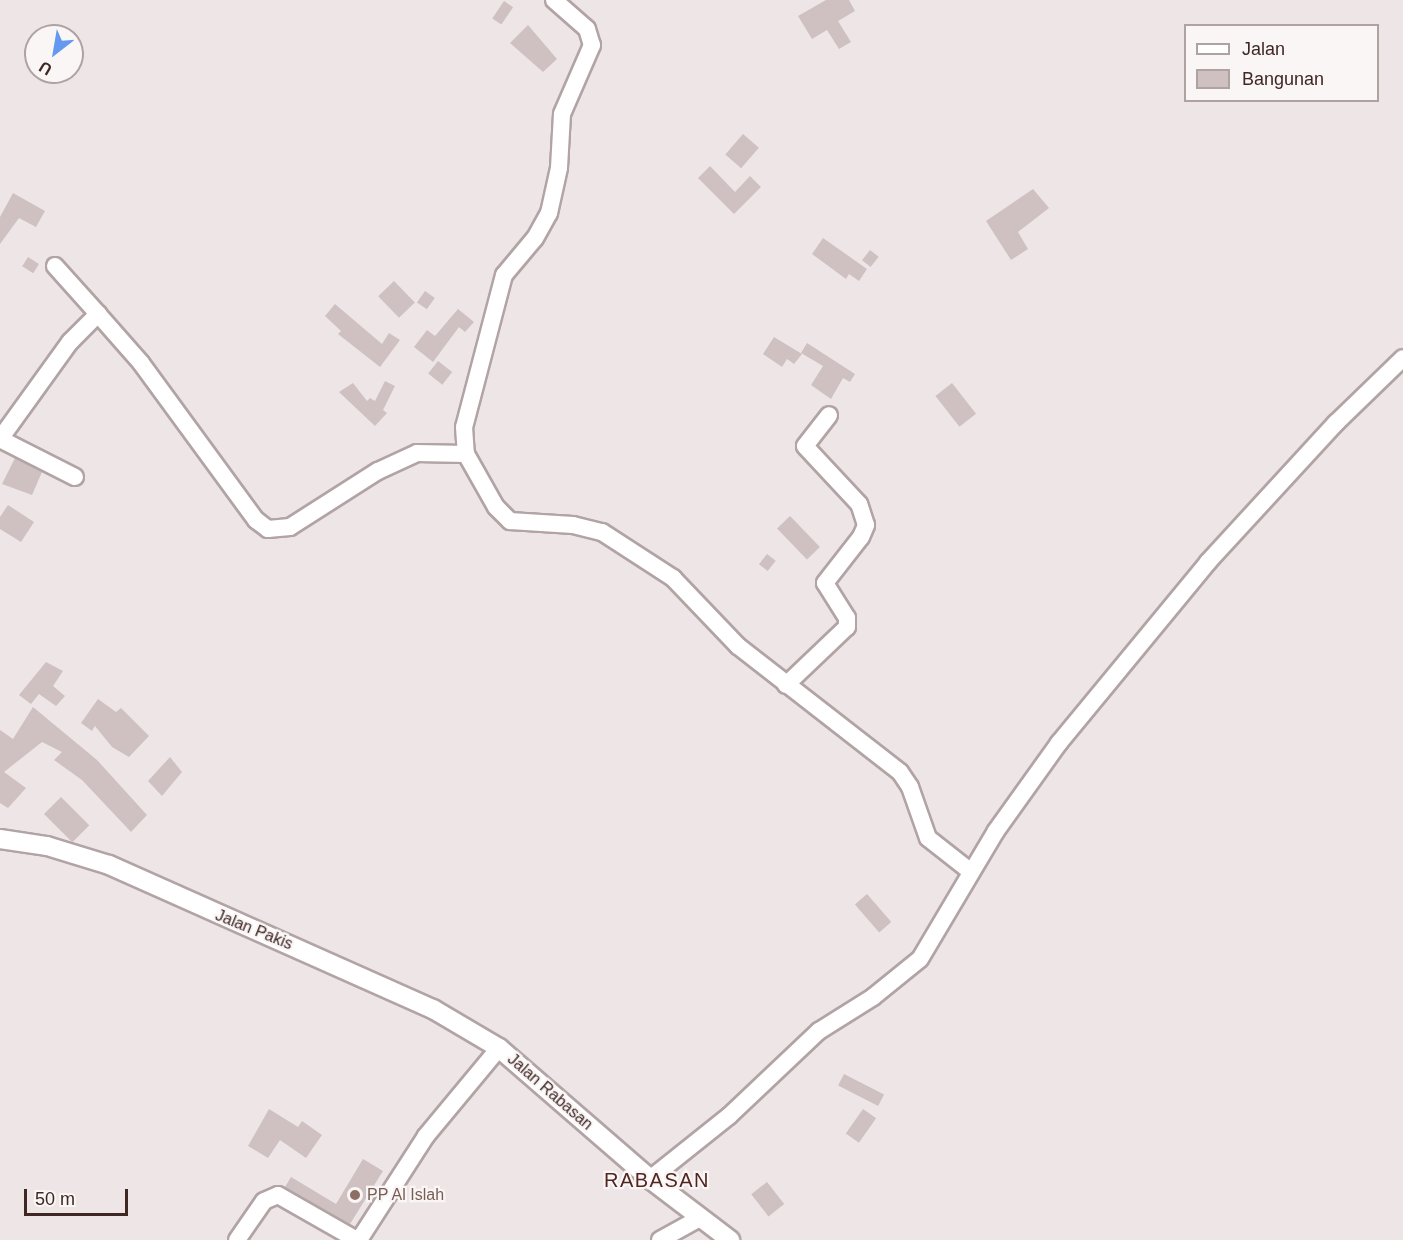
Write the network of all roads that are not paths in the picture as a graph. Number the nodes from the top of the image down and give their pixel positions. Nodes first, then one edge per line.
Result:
1 (554, 0) edge
2 (55, 266) dead end
3 (98, 314) junction
4 (1403, 358) edge
5 (829, 416) dead end
6 (0, 439) edge
7 (466, 454) junction
8 (75, 477) dead end
9 (786, 685) junction
10 (0, 839) edge
11 (970, 872) junction
12 (499, 1048) junction
13 (650, 1179) junction
14 (700, 1218) junction
15 (237, 1240) edge
16 (358, 1240) edge
17 (660, 1240) edge
18 (730, 1240) edge

1 - 7 street
2 - 3 street
3 - 6 street
3 - 7 street
4 - 11 street
5 - 9 street
6 - 8 street
7 - 9 street
9 - 11 street
10 - 12 street, Jalan Pakis
11 - 13 street
12 - 13 street, Jalan Rabasan
12 - 16 street, Jalan Rabasan
13 - 14 street, Jalan Rabasan
14 - 17 street
14 - 18 street, Jalan Rabasan
15 - 16 street

